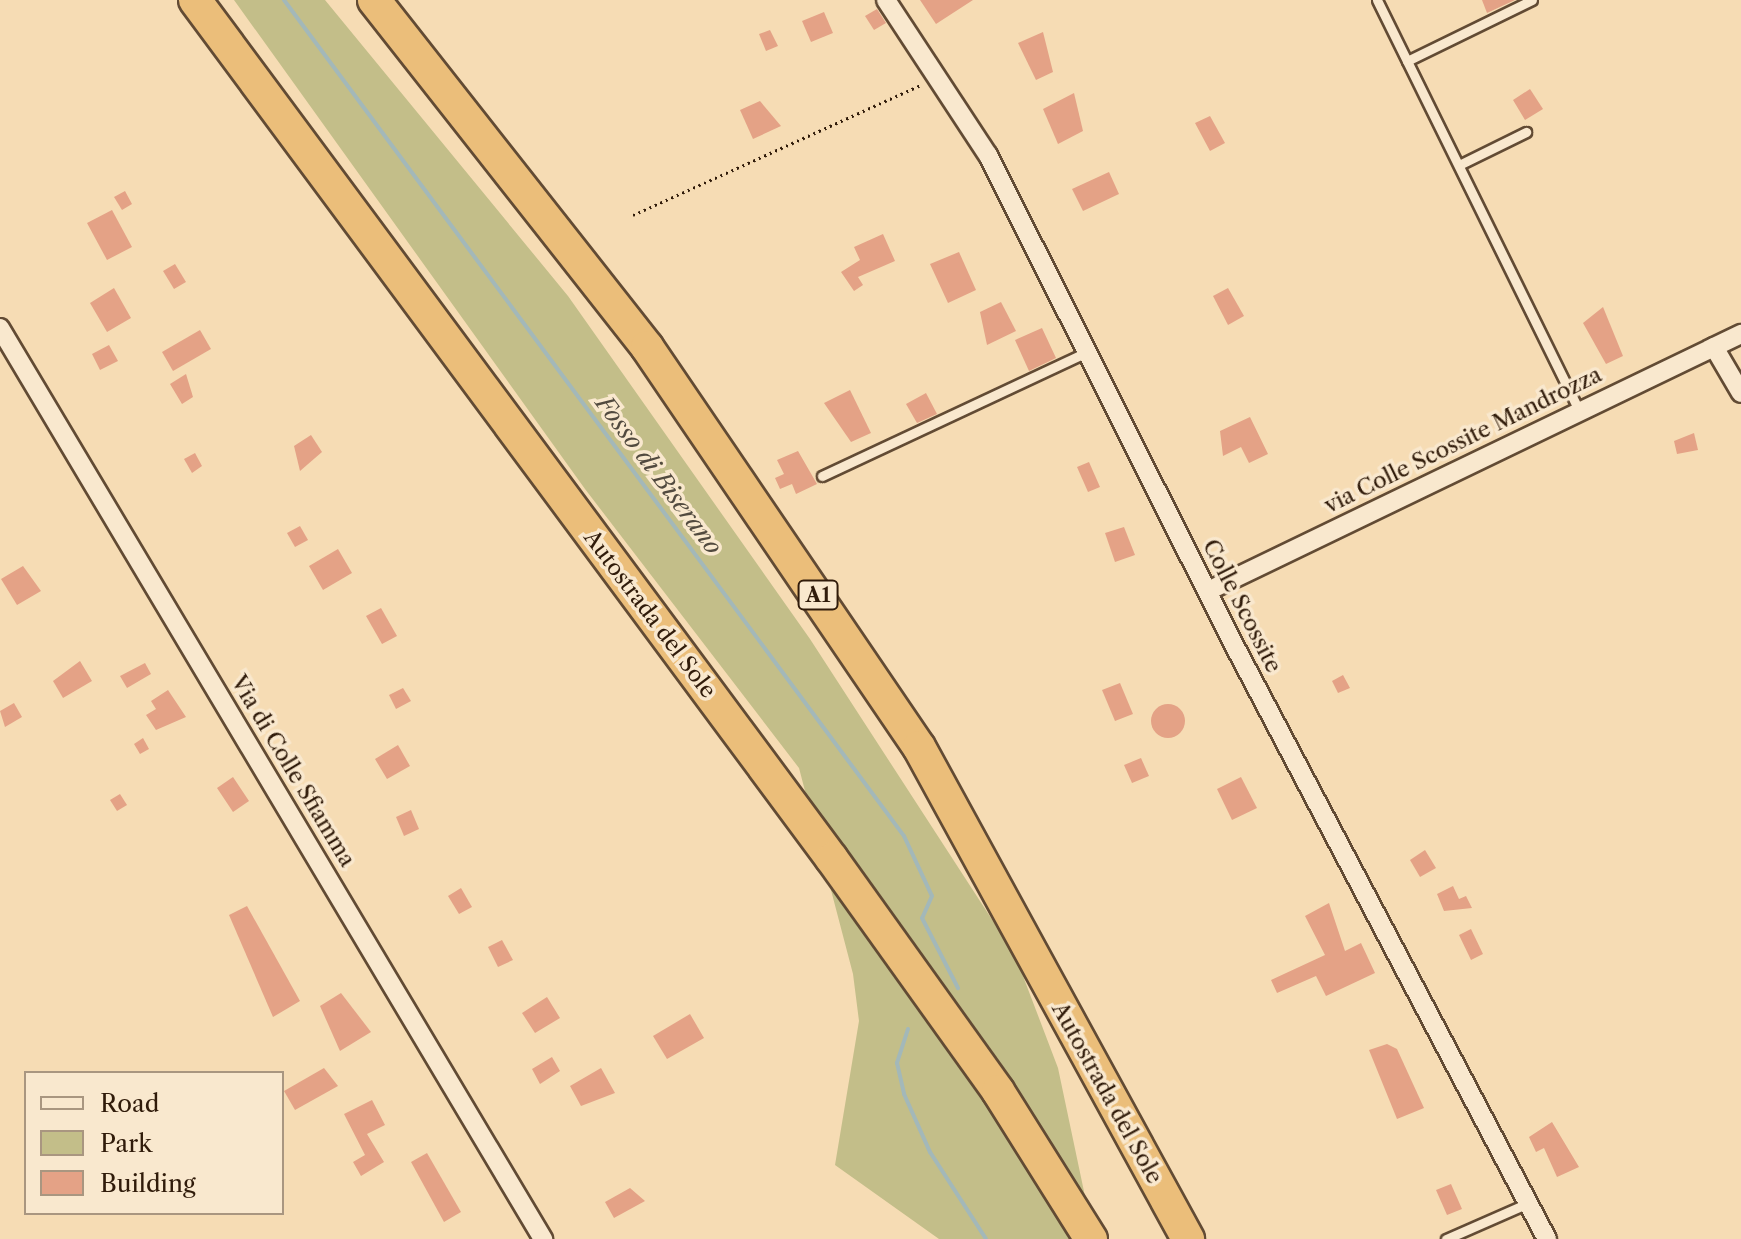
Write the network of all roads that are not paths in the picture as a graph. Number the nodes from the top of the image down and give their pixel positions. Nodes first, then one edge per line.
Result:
1 (195, 0) edge
2 (374, 0) edge
3 (886, 0) edge
4 (1377, 0) edge
5 (1532, 0) edge
6 (1407, 61) junction
7 (1526, 132) dead end
8 (1459, 165) junction
9 (0, 328) edge
10 (1741, 334) edge
11 (1714, 347) junction
12 (1089, 351) junction
13 (1741, 393) edge
14 (1579, 410) junction
15 (822, 476) dead end
16 (1208, 591) junction
17 (1528, 1203) junction
18 (543, 1239) edge
19 (1091, 1239) edge
20 (1188, 1239) edge
21 (1446, 1239) edge
22 (1547, 1239) edge

1 - 19 highway, Autostrada del Sole
2 - 20 highway, Autostrada del Sole / A1
3 - 12 street, Colle Scossite
4 - 6 lane
5 - 6 lane
6 - 8 lane
7 - 8 lane
8 - 14 lane
9 - 18 street, Via di Colle Sfiamma
10 - 11 street, via Colle Scossite Mandrozza
11 - 13 street
11 - 14 street, via Colle Scossite Mandrozza
12 - 15 lane
12 - 16 street, Colle Scossite
14 - 16 street, via Colle Scossite Mandrozza
16 - 17 street, Colle Scossite
17 - 21 lane
17 - 22 street, Colle Scossite

